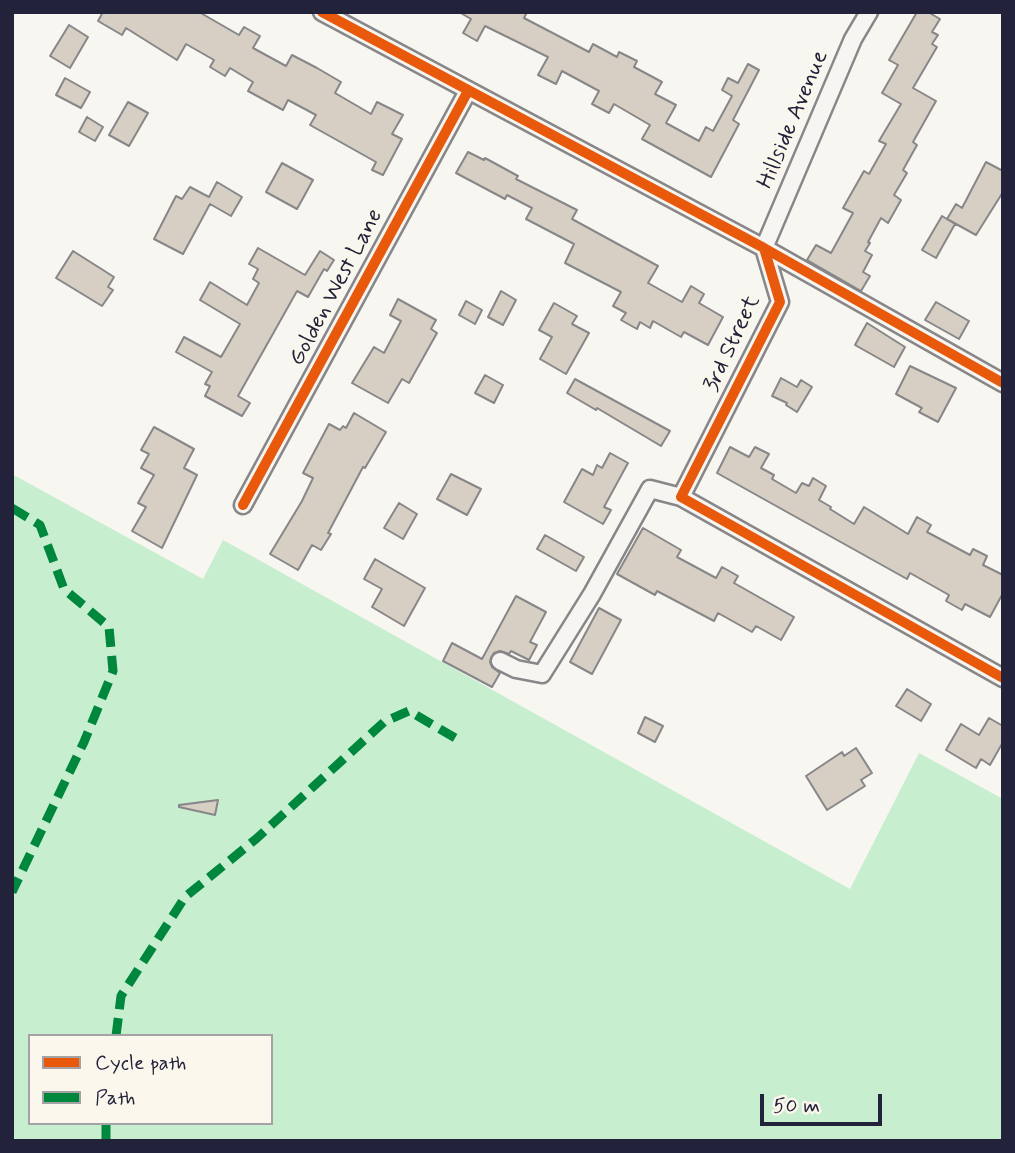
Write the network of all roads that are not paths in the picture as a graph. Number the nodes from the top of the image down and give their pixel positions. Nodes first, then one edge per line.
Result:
1 (869, 12) edge
2 (324, 13) edge
3 (468, 90) junction
4 (764, 248) junction
5 (1003, 383) edge
6 (681, 497) junction
7 (243, 505) dead end
8 (500, 661) dead end
9 (1003, 678) edge

1 - 4 street, Hillside Avenue
2 - 3 street
3 - 4 street
3 - 7 street, Golden West Lane
4 - 5 street
4 - 6 street, 3rd Street
6 - 8 street
6 - 9 street

